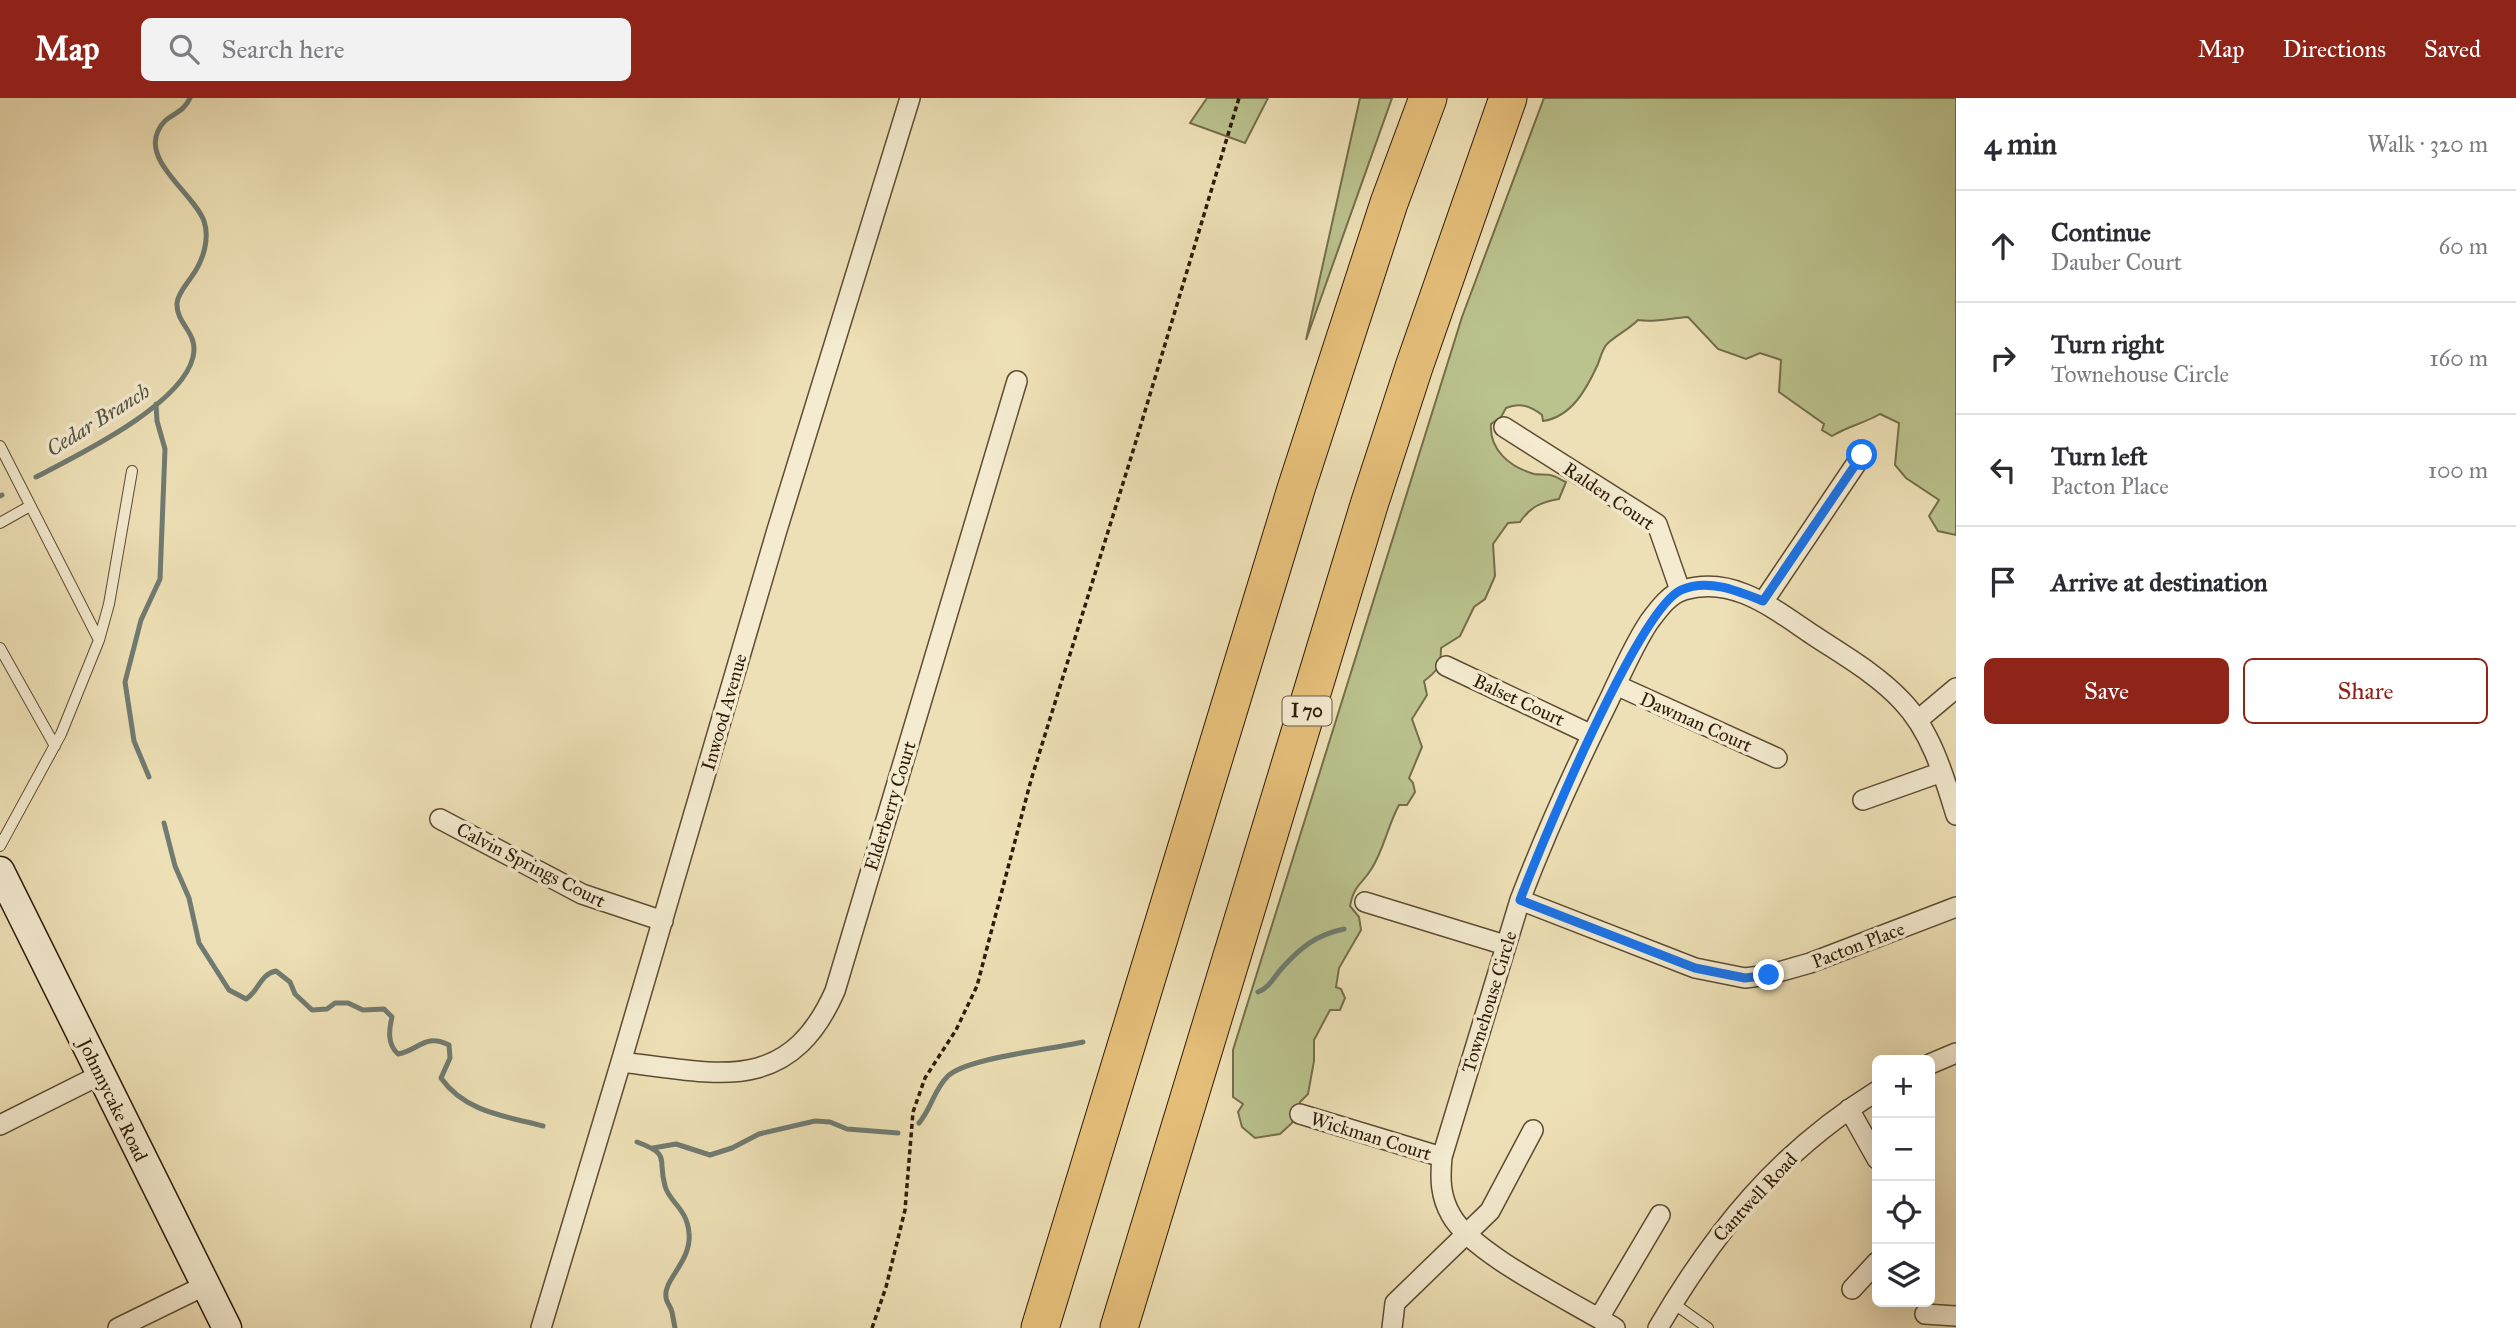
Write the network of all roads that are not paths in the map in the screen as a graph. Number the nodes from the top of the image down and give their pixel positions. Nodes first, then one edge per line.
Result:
1 (911, 98) edge
2 (1428, 98) edge
3 (1508, 98) edge
4 (1017, 381) dead end
5 (1504, 427) dead end
6 (0, 446) edge
7 (1862, 455) dead end
8 (132, 471) dead end
9 (30, 506) junction
10 (0, 523) edge
11 (1681, 590) junction
12 (1763, 601) junction
13 (99, 640) junction
14 (0, 648) edge
15 (1446, 666) dead end
16 (1616, 685) junction
17 (1956, 688) edge
18 (1918, 720) junction
19 (1592, 735) junction
20 (55, 746) junction
21 (1777, 758) dead end
22 (1941, 772) junction
23 (1863, 800) dead end
24 (1956, 815) edge
25 (440, 819) dead end
26 (0, 846) edge
27 (0, 871) edge
28 (1520, 900) junction
29 (1365, 902) dead end
30 (1956, 907) edge
31 (663, 921) junction
32 (1505, 945) junction
33 (1956, 1053) edge
34 (1935, 1061) edge
35 (621, 1062) junction
36 (100, 1075) junction
37 (1872, 1094) edge
38 (1849, 1108) junction
39 (1300, 1114) dead end
40 (0, 1125) edge
41 (1533, 1130) dead end
42 (1872, 1150) edge
43 (1442, 1157) junction
44 (1660, 1215) dead end
45 (1466, 1234) junction
46 (1872, 1267) edge
47 (206, 1285) junction
48 (1852, 1289) dead end
49 (1673, 1303) junction
50 (1925, 1314) dead end
51 (1956, 1316) edge
52 (1607, 1323) edge
53 (118, 1328) edge
54 (227, 1328) edge
55 (541, 1328) edge
56 (1040, 1328) edge
57 (1119, 1328) edge
58 (1392, 1328) edge
59 (1658, 1328) edge
60 (1708, 1328) edge

1 - 31 street, Inwood Avenue
2 - 56 highway
3 - 57 highway, I 70
4 - 35 street, Elderberry Court
5 - 11 street, Ralden Court
6 - 9 lane
7 - 12 street
8 - 13 lane
9 - 10 lane
9 - 13 lane
11 - 12 street
11 - 16 street, Townehouse Circle
12 - 18 street
13 - 20 lane
14 - 20 lane
15 - 19 street, Balset Court
16 - 19 street, Townehouse Circle
16 - 21 street, Dawman Court
17 - 18 street
18 - 22 street
19 - 28 street, Townehouse Circle
20 - 26 lane
22 - 23 street
22 - 24 street
25 - 31 street, Calvin Springs Court
27 - 36 street, Johnnycake Road
28 - 30 street, Pacton Place
28 - 32 street, Townehouse Circle
29 - 32 street
31 - 35 street, Inwood Avenue
32 - 43 street, Townehouse Circle
33 - 34 street
35 - 55 street, Inwood Avenue
36 - 40 street
36 - 47 street, Johnnycake Road
37 - 38 street, Cantwell Road
38 - 42 street
38 - 49 street, Cantwell Road
39 - 43 street, Wickman Court
41 - 45 street
43 - 45 street, Townehouse Circle
44 - 52 street
45 - 52 street, Townehouse Circle
45 - 58 street
46 - 48 street
47 - 53 street
47 - 54 street, Johnnycake Road
49 - 59 street, Cantwell Road
49 - 60 lane
50 - 51 street

